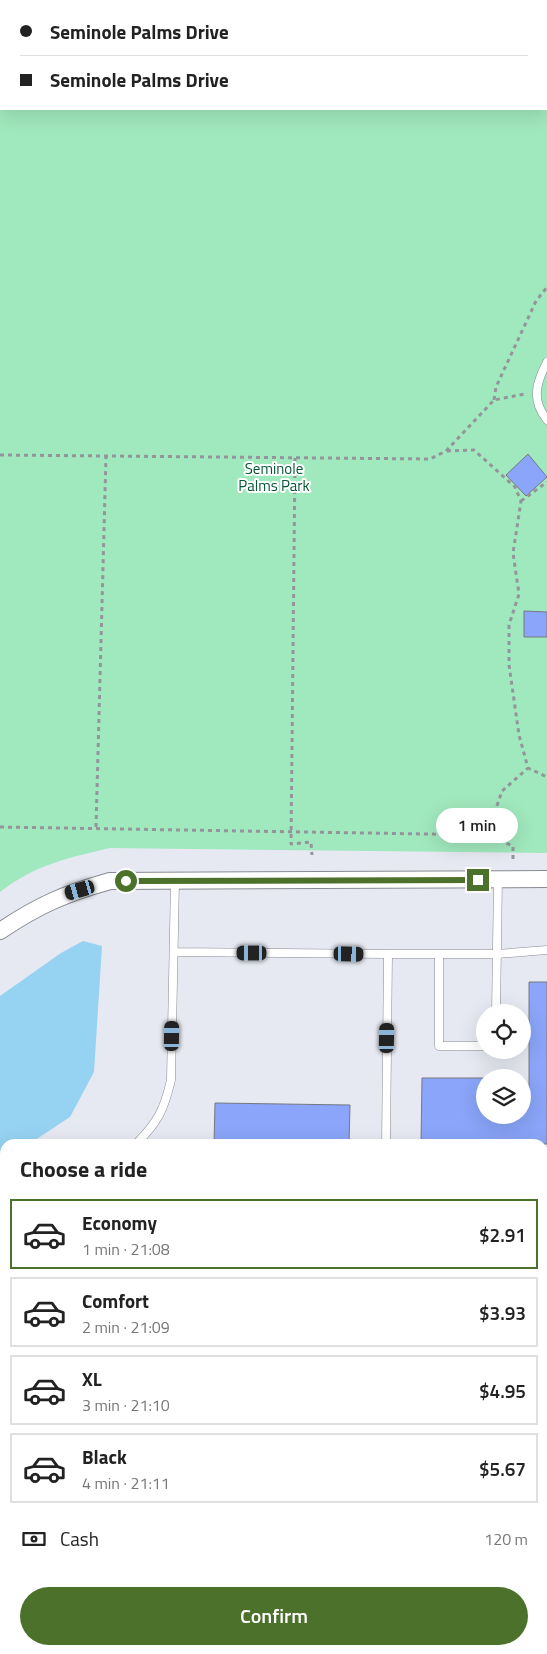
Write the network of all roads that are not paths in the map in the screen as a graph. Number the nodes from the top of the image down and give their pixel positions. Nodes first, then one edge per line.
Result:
1 (547, 362) edge
2 (547, 420) edge
3 (547, 879) edge
4 (498, 880) junction
5 (175, 881) junction
6 (0, 931) edge
7 (547, 950) edge
8 (174, 952) junction
9 (388, 954) junction
10 (439, 954) junction
11 (497, 954) junction
12 (496, 1004) edge
13 (476, 1046) edge
14 (141, 1139) edge
15 (386, 1139) edge

1 - 2 lane
3 - 4 street
4 - 5 street
4 - 11 lane
5 - 6 street
5 - 8 lane
7 - 11 lane
8 - 9 lane
8 - 14 lane
9 - 10 lane
9 - 15 lane
10 - 11 lane
10 - 13 lane
11 - 12 lane

